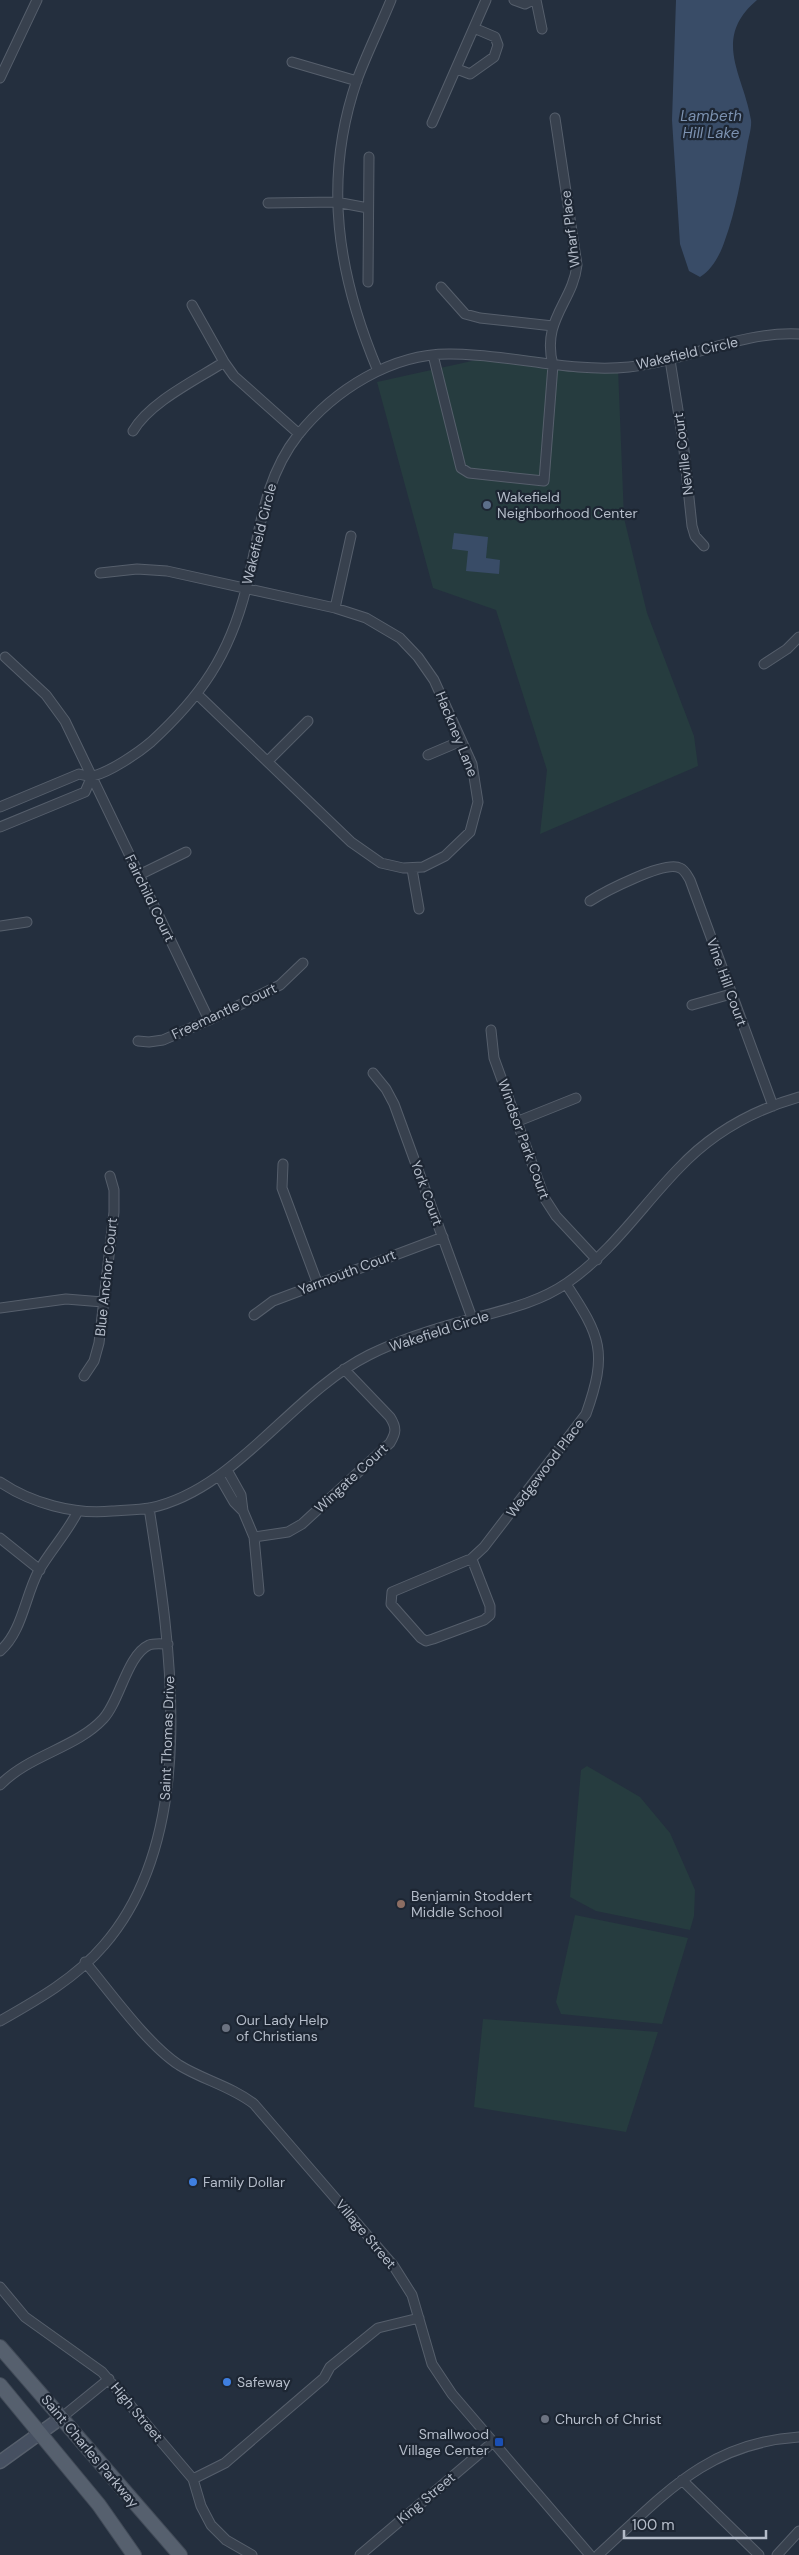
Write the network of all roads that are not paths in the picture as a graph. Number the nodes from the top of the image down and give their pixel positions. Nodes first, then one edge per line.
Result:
1 (37, 0) edge
2 (391, 0) edge
3 (486, 0) edge
4 (514, 0) edge
5 (535, 0) edge
6 (474, 28) junction
7 (542, 29) dead end
8 (292, 62) dead end
9 (456, 69) junction
10 (0, 78) edge
11 (357, 81) junction
12 (555, 118) dead end
13 (432, 123) dead end
14 (369, 157) dead end
15 (336, 202) junction
16 (268, 203) dead end
17 (368, 208) junction
18 (368, 282) dead end
19 (441, 287) dead end
20 (192, 305) dead end
21 (553, 326) junction
22 (799, 334) edge
23 (433, 354) junction
24 (670, 360) junction
25 (224, 362) junction
26 (553, 365) junction
27 (378, 371) junction
28 (134, 430) dead end
29 (299, 434) junction
30 (350, 536) dead end
31 (704, 546) dead end
32 (100, 574) dead end
33 (246, 590) junction
34 (335, 608) junction
35 (799, 637) edge
36 (5, 658) dead end
37 (764, 664) dead end
38 (198, 695) junction
39 (308, 721) dead end
40 (460, 741) junction
41 (428, 755) dead end
42 (268, 761) junction
43 (92, 776) junction
44 (0, 807) edge
45 (0, 827) edge
46 (186, 852) dead end
47 (412, 869) junction
48 (139, 875) junction
49 (590, 902) dead end
50 (419, 909) dead end
51 (27, 922) dead end
52 (0, 926) edge
53 (303, 963) dead end
54 (731, 994) junction
55 (692, 1005) dead end
56 (209, 1020) junction
57 (491, 1030) dead end
58 (138, 1041) dead end
59 (373, 1073) dead end
60 (799, 1097) edge
61 (576, 1098) dead end
62 (772, 1106) junction
63 (516, 1122) junction
64 (283, 1164) dead end
65 (110, 1176) dead end
66 (443, 1237) junction
67 (597, 1260) junction
68 (317, 1282) junction
69 (566, 1284) junction
70 (103, 1302) junction
71 (0, 1308) edge
72 (254, 1315) dead end
73 (472, 1318) junction
74 (344, 1369) junction
75 (84, 1376) dead end
76 (227, 1470) junction
77 (219, 1476) junction
78 (1, 1484) edge
79 (149, 1508) junction
80 (78, 1511) junction
81 (244, 1511) junction
82 (254, 1537) junction
83 (0, 1538) edge
84 (470, 1560) junction
85 (40, 1570) junction
86 (259, 1591) dead end
87 (168, 1644) junction
88 (0, 1651) edge
89 (0, 1785) edge
90 (85, 1962) junction
91 (0, 2021) edge
92 (0, 2287) edge
93 (419, 2318) junction
94 (0, 2347) edge
95 (109, 2380) junction
96 (0, 2385) edge
97 (61, 2418) junction
98 (40, 2432) junction
99 (799, 2437) edge
100 (493, 2442) junction
101 (0, 2462) edge
102 (193, 2480) junction
103 (682, 2480) junction
104 (799, 2530) edge
105 (134, 2555) edge
106 (180, 2555) edge
107 (252, 2555) edge
108 (360, 2555) edge
109 (590, 2555) edge
110 (598, 2555) edge
111 (759, 2555) edge
112 (777, 2555) edge

1 - 10 street
2 - 11 street
3 - 6 street
4 - 5 street
5 - 7 street
6 - 9 street
6 - 9 street
8 - 11 street
9 - 13 street
11 - 15 street
12 - 21 street, Wharf Place
14 - 17 street
15 - 16 street
15 - 17 street
15 - 27 street
17 - 18 street
19 - 21 street
20 - 25 street
21 - 26 street, Wharf Place
22 - 24 street, Wakefield Circle
23 - 26 street, Wakefield Circle
23 - 26 street, Wharf Place
23 - 27 street, Wakefield Circle
24 - 26 street, Wakefield Circle
24 - 31 street, Neville Court
25 - 28 street
25 - 29 street
27 - 29 street, Wakefield Circle
29 - 33 street, Wakefield Circle
30 - 34 street
32 - 33 street, Hackney Lane
33 - 34 street, Hackney Lane
33 - 38 street, Wakefield Circle
34 - 40 street, Hackney Lane
35 - 37 street
36 - 43 street, Fairchild Court
38 - 42 street, Hackney Lane
38 - 43 street, Wakefield Circle
39 - 42 street
40 - 41 street
40 - 47 street, Hackney Lane
42 - 47 street, Hackney Lane
43 - 44 street, Wakefield Circle
43 - 45 street, Wakefield Circle
43 - 48 street, Fairchild Court
46 - 48 street
47 - 50 street
48 - 56 street, Fairchild Court
49 - 54 street, Vine Hill Court
51 - 52 street
53 - 56 street, Freemantle Court
54 - 55 street
54 - 62 street, Vine Hill Court
56 - 58 street, Freemantle Court
57 - 63 street, Windsor Park Court
59 - 66 street, York Court
60 - 62 street, Wakefield Circle
61 - 63 street
62 - 67 street, Wakefield Circle
63 - 67 street, Windsor Park Court
64 - 68 street
65 - 70 street, Blue Anchor Court
66 - 68 street, Yarmouth Court
66 - 73 street, York Court
67 - 69 street, Wakefield Circle
68 - 72 street, Yarmouth Court
69 - 73 street, Wakefield Circle
69 - 84 street, Wedgewood Place
70 - 71 street
70 - 75 street, Blue Anchor Court
73 - 74 street, Wakefield Circle
74 - 76 street, Wakefield Circle
74 - 82 street, Wingate Court
76 - 77 street, Wakefield Circle
76 - 81 street
77 - 79 street, Wakefield Circle
77 - 81 street
78 - 80 street, Wakefield Circle
79 - 80 street, Wakefield Circle
79 - 87 street, Saint Thomas Drive
80 - 85 street
81 - 82 street
82 - 86 street
83 - 85 street
84 - 84 street, Wedgewood Place
85 - 88 street
87 - 89 street
87 - 90 street, Saint Thomas Drive
90 - 91 street, Saint Thomas Drive
90 - 93 street, Village Street
92 - 95 street, High Street
93 - 100 street, Village Street
93 - 102 street
94 - 97 main road, Saint Charles Parkway
95 - 97 street
95 - 102 street, High Street
96 - 98 main road, Saint Charles Parkway
97 - 98 street
97 - 106 main road, Saint Charles Parkway
98 - 101 street
98 - 105 main road, Saint Charles Parkway
99 - 103 street
100 - 108 street, King Street
100 - 109 street, Village Street
102 - 107 street, High Street
103 - 110 street
103 - 111 street
104 - 112 street

